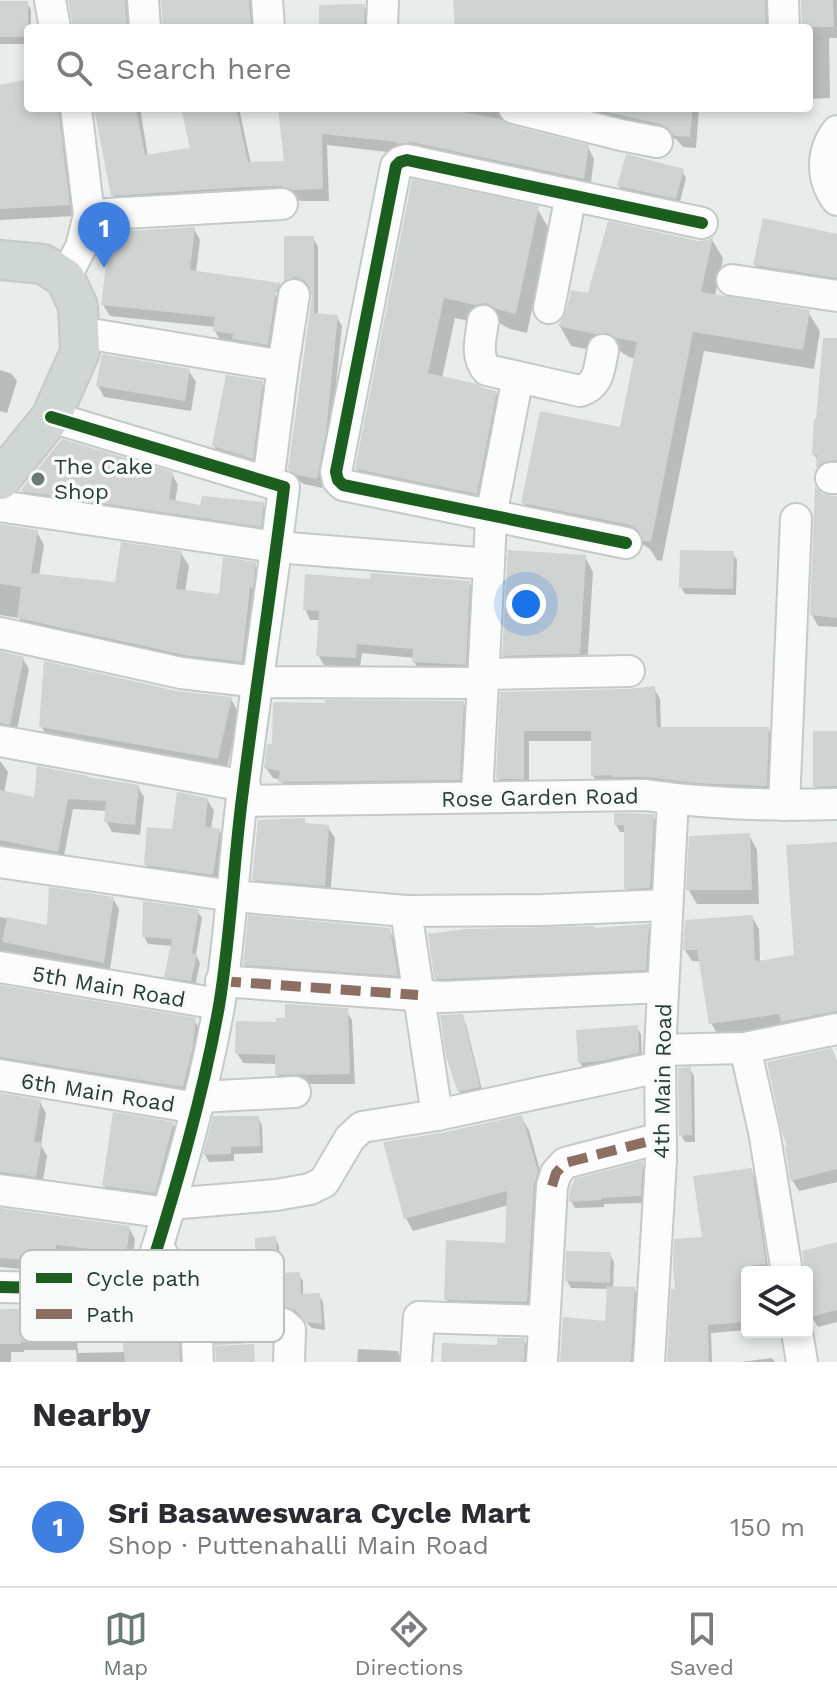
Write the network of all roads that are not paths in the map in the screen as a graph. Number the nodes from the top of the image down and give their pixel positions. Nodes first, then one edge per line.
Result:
1 (50, 0) edge
2 (143, 0) edge
3 (267, 0) edge
4 (383, 0) edge
5 (783, 0) edge
6 (54, 24) edge
7 (145, 24) edge
8 (269, 24) edge
9 (382, 24) edge
10 (784, 24) edge
11 (83, 112) edge
12 (530, 112) edge
13 (837, 131) edge
14 (657, 142) dead end
15 (571, 195) junction
16 (837, 200) edge
17 (282, 204) dead end
18 (89, 215) junction
19 (702, 223) dead end
20 (0, 260) edge
21 (65, 278) junction
22 (732, 280) dead end
23 (294, 295) dead end
24 (837, 296) edge
25 (549, 308) dead end
26 (483, 321) dead end
27 (79, 332) junction
28 (603, 350) dead end
29 (283, 366) junction
30 (518, 377) junction
31 (51, 417) junction
32 (7, 461) edge
33 (268, 482) junction
34 (0, 506) edge
35 (491, 516) junction
36 (796, 519) dead end
37 (626, 543) dead end
38 (276, 547) junction
39 (489, 564) junction
40 (0, 633) edge
41 (629, 671) dead end
42 (483, 679) junction
43 (258, 682) junction
44 (0, 741) edge
45 (243, 794) junction
46 (477, 797) junction
47 (673, 799) junction
48 (837, 804) edge
49 (784, 805) junction
50 (0, 862) edge
51 (233, 896) junction
52 (667, 905) junction
53 (406, 911) junction
54 (0, 967) edge
55 (663, 987) junction
56 (220, 993) junction
57 (418, 995) junction
58 (837, 1029) edge
59 (745, 1048) junction
60 (660, 1059) junction
61 (0, 1075) edge
62 (295, 1092) dead end
63 (198, 1103) junction
64 (437, 1115) junction
65 (661, 1138) junction
66 (0, 1190) edge
67 (169, 1209) junction
68 (158, 1247) junction
69 (157, 1250) edge
70 (160, 1250) edge
71 (786, 1266) edge
72 (0, 1287) edge
73 (20, 1287) edge
74 (544, 1321) junction
75 (284, 1325) edge
76 (798, 1338) edge
77 (197, 1342) edge
78 (198, 1362) edge
79 (289, 1362) edge
80 (416, 1362) edge
81 (542, 1362) edge
82 (649, 1362) edge
83 (802, 1362) edge

1 - 6 street
2 - 7 street
3 - 8 street
4 - 9 street
5 - 10 street
11 - 18 street
12 - 14 street
13 - 16 street
15 - 19 street
15 - 25 street
15 - 35 street
17 - 18 street
18 - 21 street
20 - 21 main road
21 - 27 main road
22 - 24 street
23 - 29 street
26 - 30 street
27 - 29 street
27 - 31 main road
28 - 30 street
29 - 33 street
30 - 35 street
31 - 32 main road
31 - 33 street
33 - 38 street
34 - 38 street
35 - 37 street
35 - 39 street
36 - 49 street
38 - 39 street
38 - 43 street
39 - 42 street
40 - 43 street
41 - 42 street
42 - 43 street
42 - 46 street
43 - 45 street
44 - 45 street, Rose Garden Road
45 - 46 street, Rose Garden Road
45 - 51 street
46 - 47 street, Rose Garden Road
47 - 49 street, Rose Garden Road
47 - 52 street, 4th Main Road
48 - 49 street, Rose Garden Road
50 - 51 street
51 - 53 street
51 - 56 street
52 - 53 street
52 - 55 street, 4th Main Road
53 - 57 street
54 - 56 street, 5th Main Road
55 - 57 street, 5th Main Road
55 - 60 street, 4th Main Road
56 - 57 street, 5th Main Road
56 - 63 street
57 - 64 street
58 - 59 street
59 - 60 street
59 - 71 street
60 - 64 street
60 - 65 street, 4th Main Road
61 - 63 street, 6th Main Road
62 - 63 street, 6th Main Road
63 - 67 street
64 - 67 street
65 - 74 street
65 - 82 street, 4th Main Road
66 - 67 street
67 - 68 street
68 - 69 street
68 - 70 street
72 - 73 street
74 - 80 street
74 - 81 street
75 - 79 street
76 - 83 street
77 - 78 street

